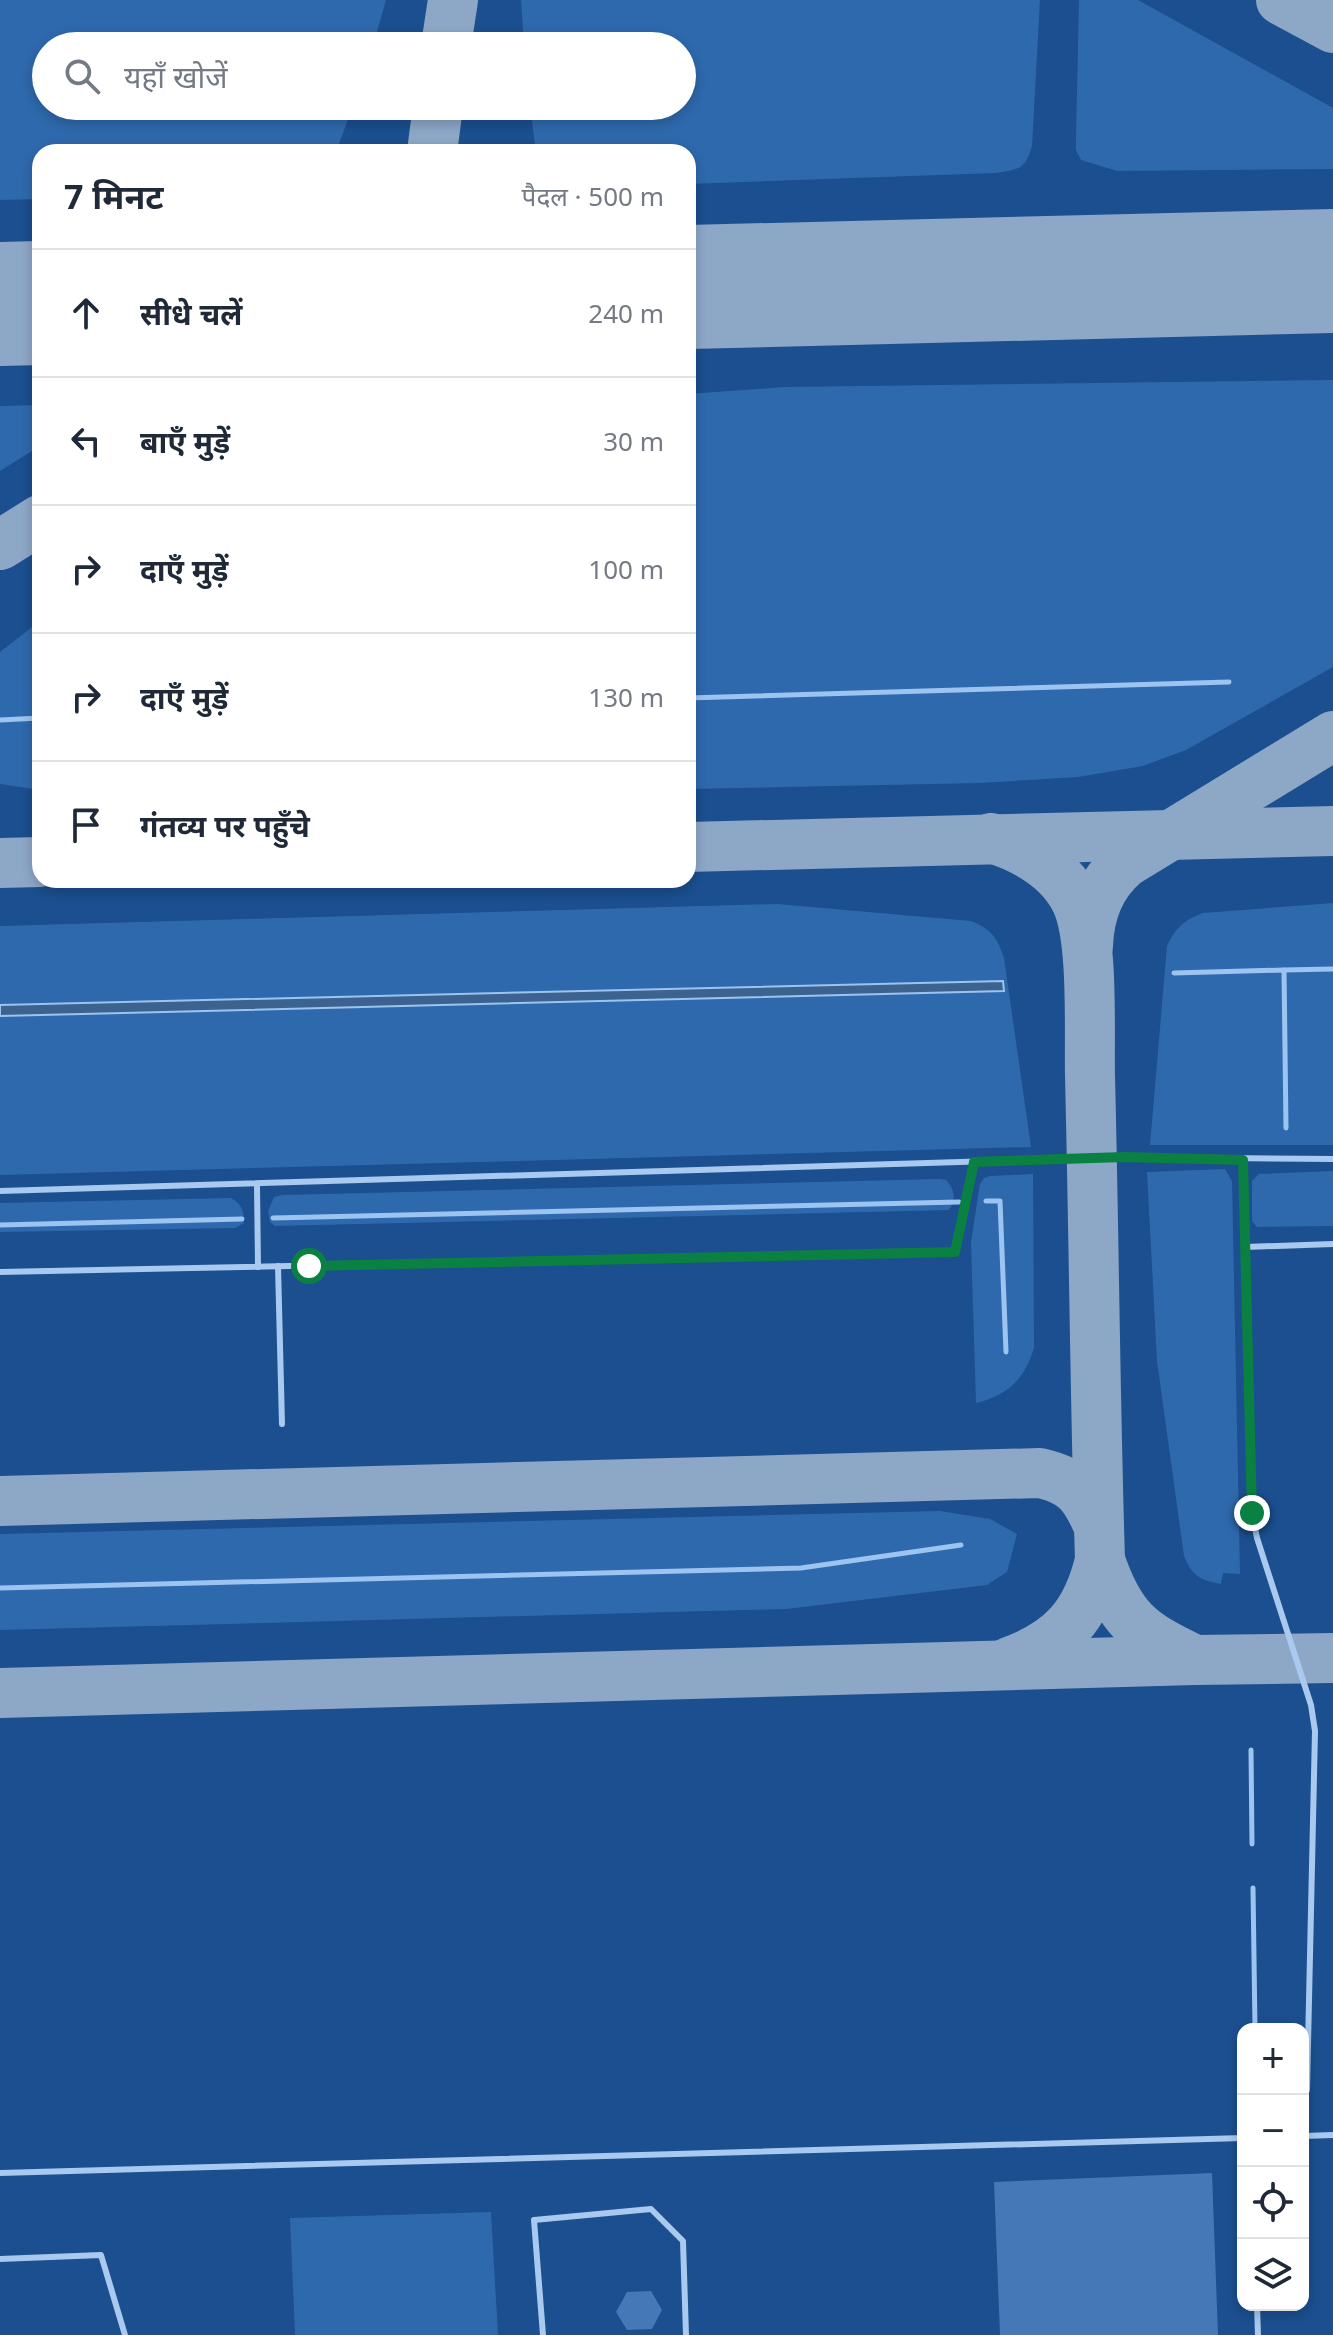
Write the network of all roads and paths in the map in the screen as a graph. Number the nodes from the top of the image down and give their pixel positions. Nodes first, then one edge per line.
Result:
1 (1333, 1159) edge
2 (1243, 1160) junction
3 (974, 1162) junction
4 (257, 1185) junction
5 (0, 1191) edge
6 (1333, 1244) edge
7 (1245, 1247) junction
8 (278, 1266) junction
9 (258, 1267) junction
10 (0, 1272) edge
11 (282, 1424) dead end
12 (1308, 2023) edge
13 (1333, 2135) edge
14 (1309, 2136) edge
15 (1237, 2138) edge
16 (0, 2173) edge
17 (0, 2259) edge
18 (1257, 2311) edge
19 (125, 2335) edge
20 (543, 2335) edge
21 (686, 2335) edge
22 (1258, 2335) edge

1 - 2 lane
2 - 3 lane
2 - 7 lane
3 - 4 lane
3 - 8 lane
4 - 5 lane
4 - 9 lane
6 - 7 lane
7 - 12 lane
8 - 9 lane
8 - 11 lane
9 - 10 lane
13 - 14 lane
15 - 16 lane
17 - 19 lane
18 - 22 lane
20 - 21 lane

